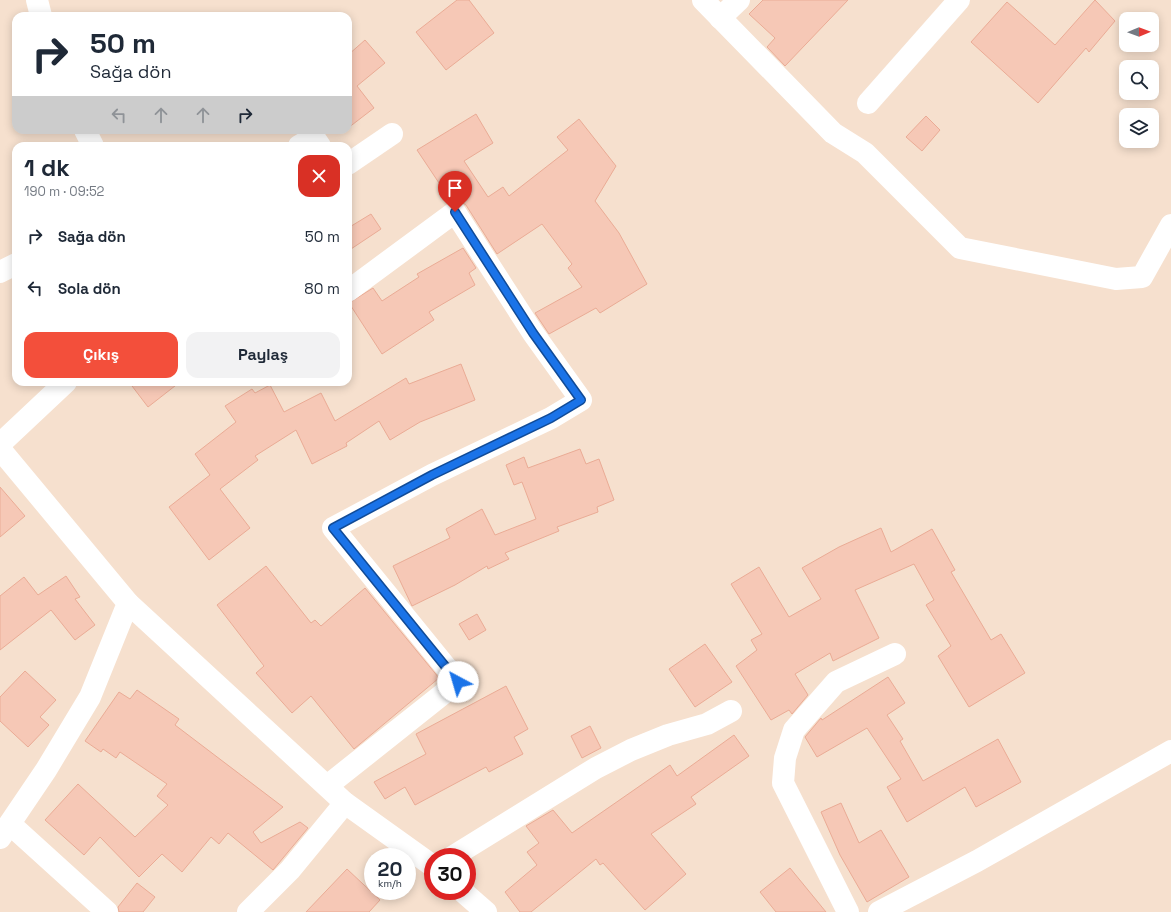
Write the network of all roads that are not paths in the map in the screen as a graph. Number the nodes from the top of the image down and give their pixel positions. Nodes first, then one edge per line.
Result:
1 (37, 0) edge
2 (703, 0) edge
3 (738, 0) edge
4 (959, 0) edge
5 (40, 12) edge
6 (720, 18) junction
7 (868, 103) dead end
8 (392, 134) dead end
9 (306, 142) edge
10 (317, 142) edge
11 (352, 161) edge
12 (1171, 225) edge
13 (12, 266) edge
14 (0, 272) edge
15 (352, 288) edge
16 (62, 386) edge
17 (0, 444) edge
18 (0, 448) edge
19 (128, 603) junction
20 (895, 654) dead end
21 (731, 711) dead end
22 (1171, 751) edge
23 (327, 786) junction
24 (345, 803) junction
25 (5, 831) edge
26 (467, 848) edge
27 (424, 860) edge
28 (472, 900) edge
29 (107, 912) edge
30 (248, 912) edge
31 (486, 912) edge
32 (848, 912) edge
33 (879, 912) edge

1 - 5 street
2 - 6 street
3 - 6 street
4 - 7 street
6 - 12 street
8 - 11 street
9 - 10 street
13 - 14 street
15 - 23 street
16 - 17 street
18 - 19 street
19 - 23 street
19 - 25 street
20 - 32 street
21 - 26 street
22 - 33 street
23 - 24 street
24 - 27 street
24 - 30 street
25 - 29 street
28 - 31 street

